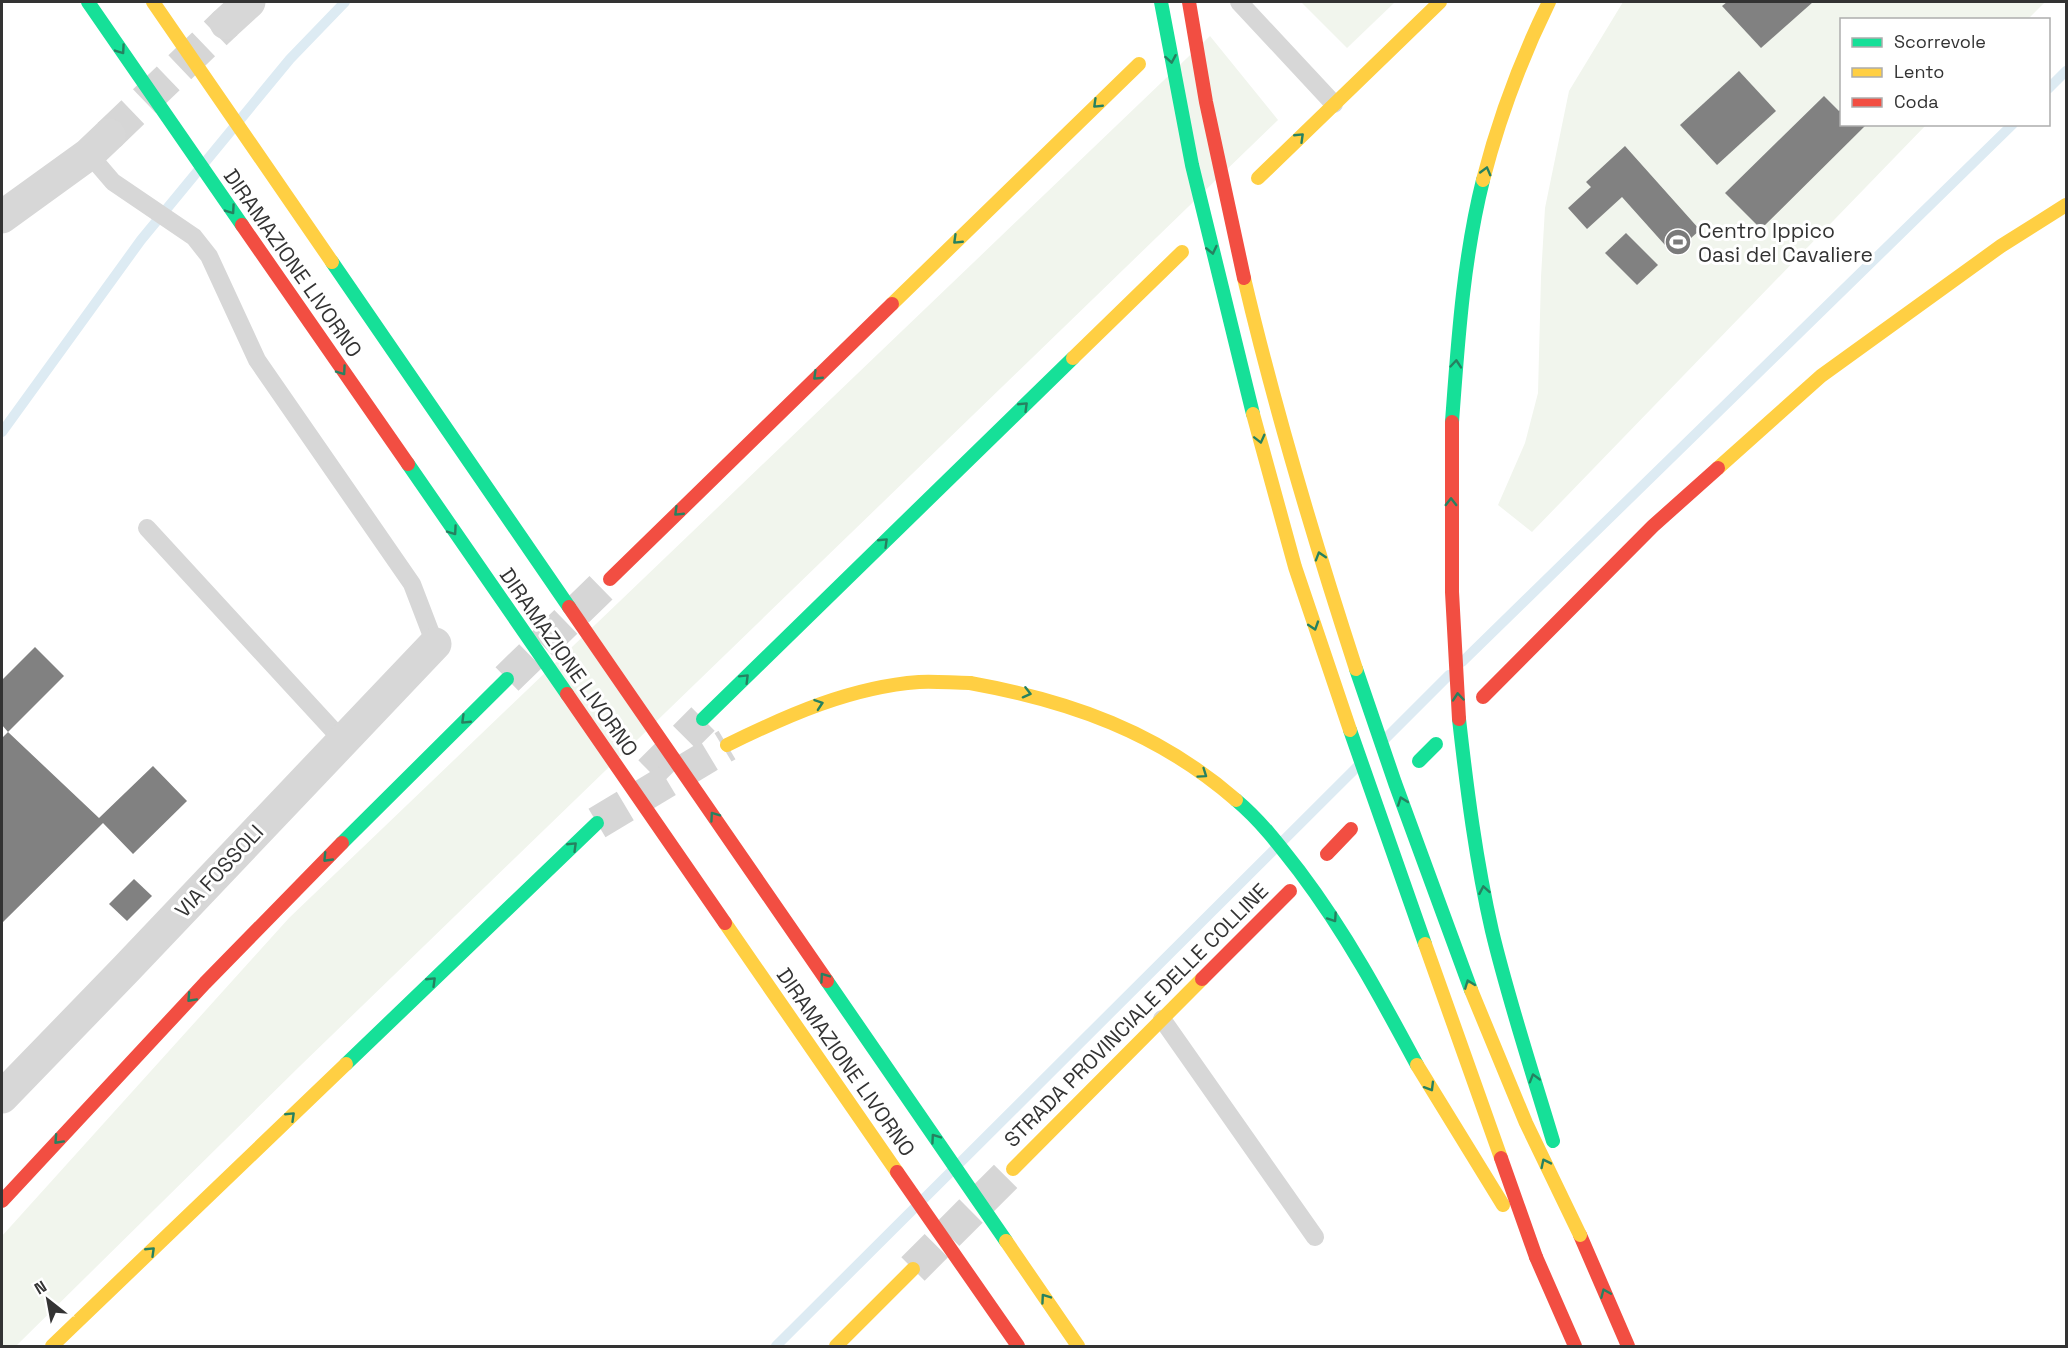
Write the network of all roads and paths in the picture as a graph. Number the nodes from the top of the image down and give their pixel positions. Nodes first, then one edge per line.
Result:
1 (88, 2) edge
2 (153, 2) edge
3 (1161, 2) edge
4 (1190, 2) edge
5 (1239, 2) edge
6 (1440, 2) edge
7 (1549, 2) edge
8 (1139, 64) dead end
9 (1334, 104) junction
10 (99, 145) joint
11 (1258, 178) dead end
12 (2067, 205) edge
13 (2, 217) edge
14 (1182, 252) dead end
15 (147, 528) dead end
16 (610, 579) tunnel mouth
17 (435, 644) joint
18 (507, 680) tunnel mouth
19 (1483, 697) dead end
20 (703, 719) tunnel mouth
21 (343, 741) junction
22 (1436, 744) dead end
23 (727, 745) tunnel mouth
24 (1419, 761) dead end
25 (597, 824) tunnel mouth
26 (1351, 830) dead end
27 (1327, 854) dead end
28 (1290, 891) dead end
29 (1162, 1019) junction
30 (2, 1097) edge
31 (1013, 1169) tunnel mouth
32 (2, 1201) edge
33 (1580, 1235) junction
34 (1315, 1237) dead end
35 (1536, 1257) junction
36 (913, 1269) tunnel mouth
37 (52, 1347) edge
38 (836, 1347) edge
39 (1018, 1347) edge
40 (1078, 1347) edge
41 (1575, 1347) edge
42 (1628, 1347) edge

1 -> 39 main road, DIRAMAZIONE LIVORNO, bridge
40 -> 2 main road, DIRAMAZIONE LIVORNO, bridge
3 -> 35 main road, bridge
33 -> 4 main road, bridge
5 - 9 lane
6 - 9 main road
33 -> 7 main road, bridge
8 -> 16 main road
11 -> 9 main road
10 - 13 street
10 - 17 lane
12 - 19 main road
20 -> 14 main road
15 - 21 lane
17 - 21 street, VIA FOSSOLI
18 -> 32 main road
21 - 30 street, VIA FOSSOLI
22 - 24 main road
23 -> 35 main road, bridge
37 -> 25 main road
26 - 27 main road
28 - 29 main road, STRADA PROVINCIALE DELLE COLLINE
29 - 31 main road, STRADA PROVINCIALE DELLE COLLINE
29 - 34 lane
42 -> 33 main road
35 - 41 main road
36 - 38 main road

